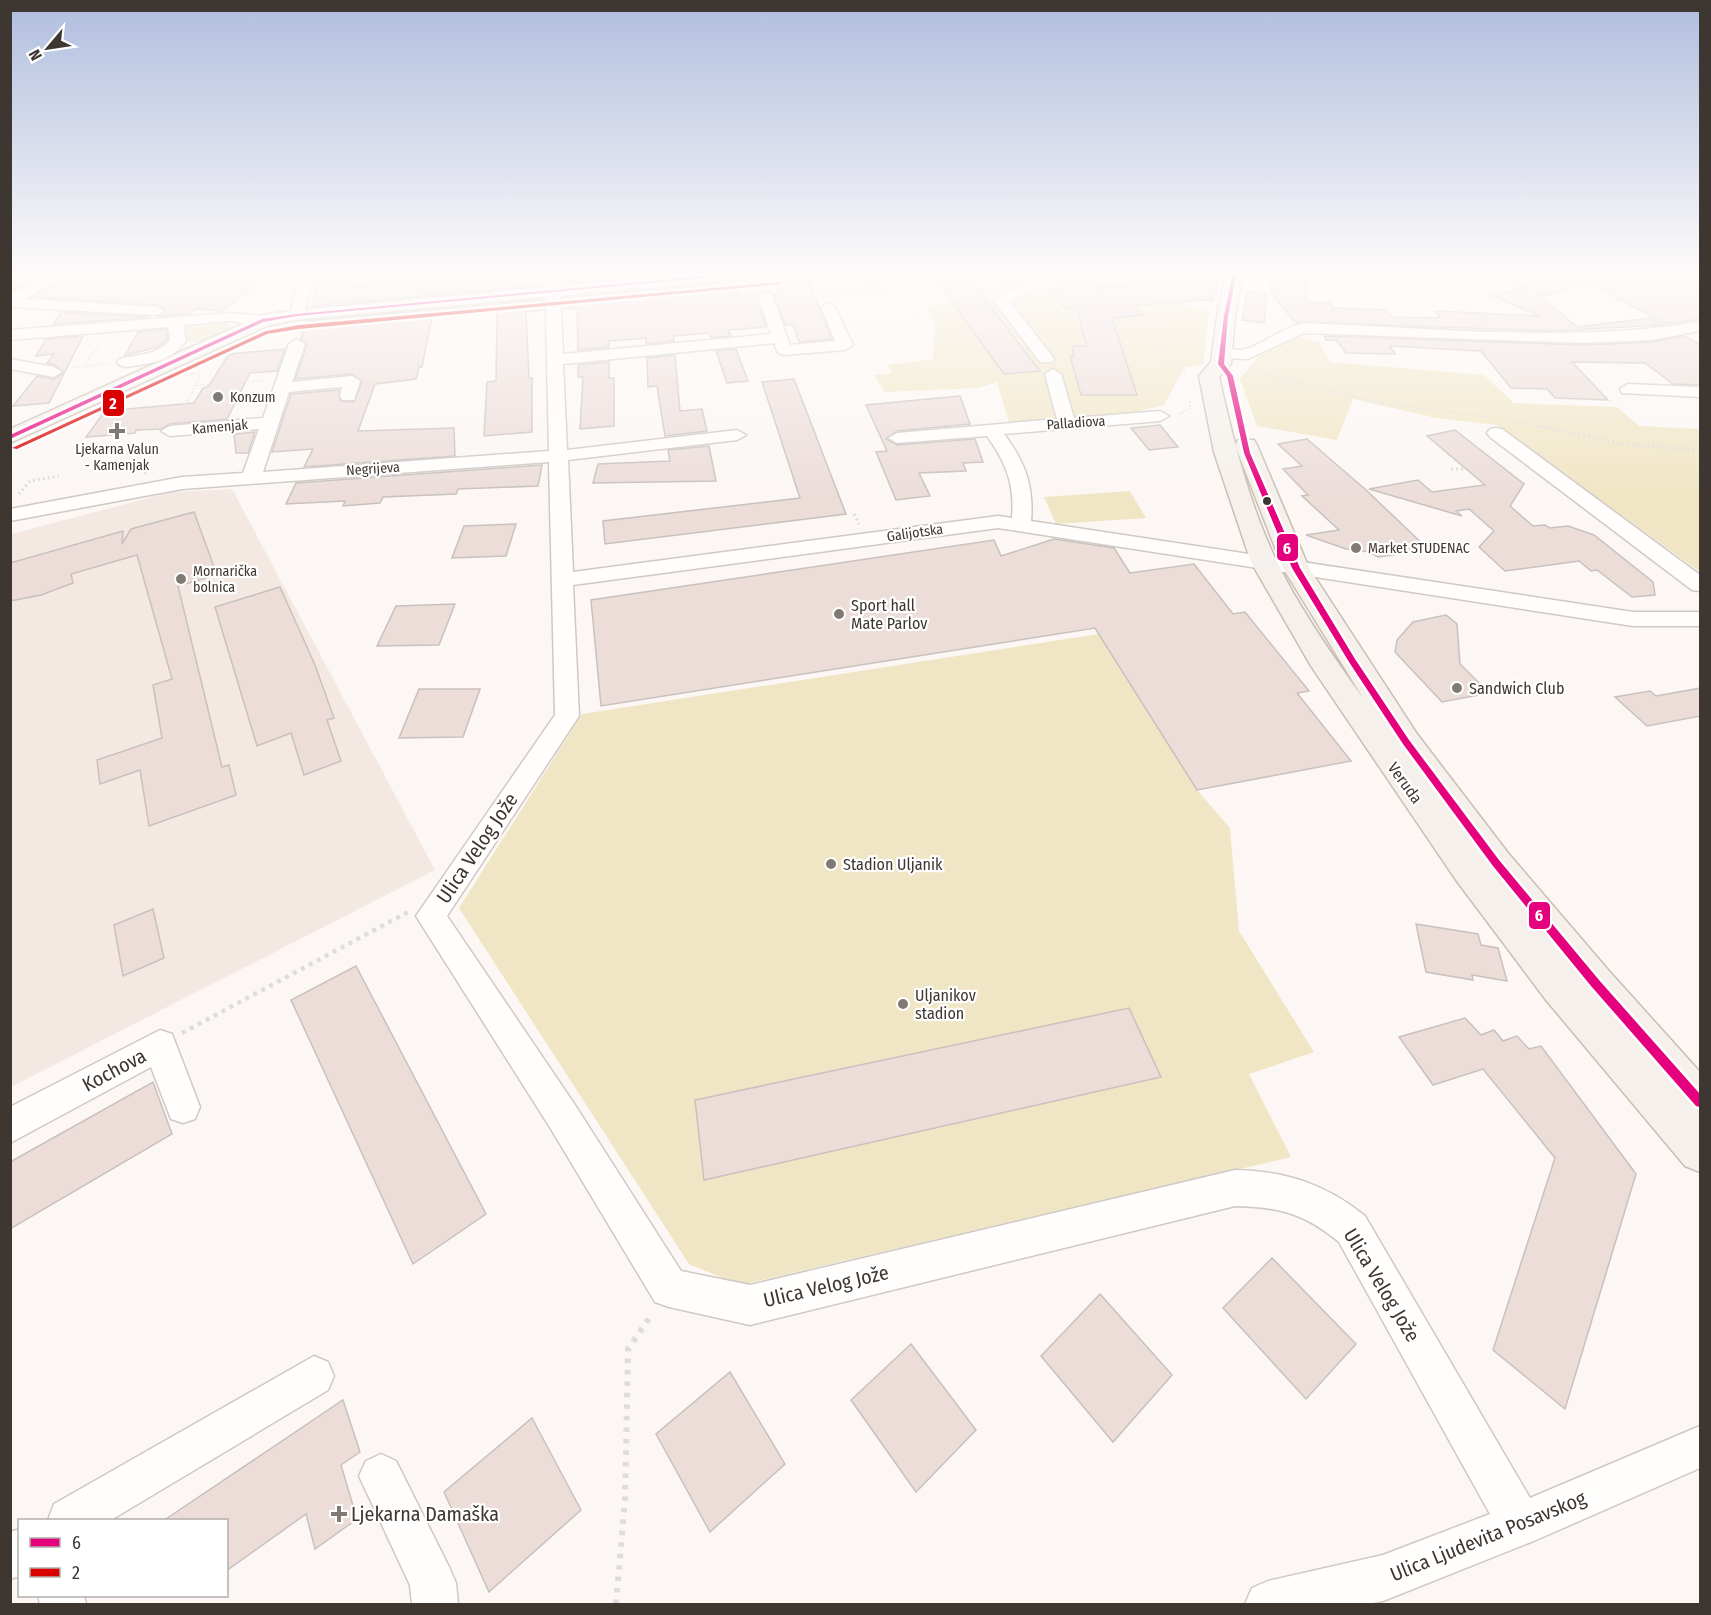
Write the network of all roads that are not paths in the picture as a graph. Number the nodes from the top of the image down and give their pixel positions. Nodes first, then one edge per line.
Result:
1 (174, 346) edge
2 (206, 346) edge
3 (296, 346) edge
4 (555, 346) edge
5 (694, 346) edge
6 (783, 346) edge
7 (828, 346) edge
8 (1034, 346) edge
9 (1222, 346) edge
10 (1262, 346) edge
11 (1221, 359) junction
12 (555, 360) junction
13 (125, 362) road end
14 (10, 364) edge
15 (54, 372) road end
16 (284, 383) junction
17 (1628, 389) dead end
18 (1701, 392) edge
19 (348, 396) dead end
20 (1160, 416) road end
21 (270, 423) junction
22 (1067, 423) junction
23 (1497, 423) road end
24 (991, 429) junction
25 (170, 431) dead end
26 (737, 435) dead end
27 (10, 436) edge
28 (897, 438) dead end
29 (559, 456) junction
30 (251, 478) junction
31 (10, 515) edge
32 (1021, 524) junction
33 (1280, 565) junction
34 (564, 580) junction
35 (1701, 585) edge
36 (1701, 619) edge
37 (1701, 1102) edge
38 (183, 1107) dead end
39 (10, 1126) edge
40 (1701, 1151) edge
41 (314, 1376) dead end
42 (1701, 1447) edge
43 (381, 1476) dead end
44 (73, 1519) edge
45 (1520, 1524) junction
46 (435, 1605) edge
47 (1268, 1605) edge

1 - 13 street
2 - 27 main road
3 - 16 street, Kamenjak
4 - 12 street, Ulica Velog Jože
5 - 12 street
6 - 7 street
8 - 22 street
9 - 11 main road, Veruda
10 - 11 street
11 - 33 main road, Veruda
11 - 33 main road, Veruda
12 - 29 street, Ulica Velog Jože
14 - 15 street
16 - 19 street
16 - 21 street, Kamenjak
17 - 18 street
20 - 22 street, Palladiova
21 - 25 street, Kamenjak
21 - 30 street, Kamenjak
22 - 24 street, Palladiova
23 - 35 street
24 - 28 street, Palladiova
24 - 32 street
26 - 29 street, Negrijeva
29 - 30 street, Negrijeva
29 - 34 street, Ulica Velog Jože
30 - 31 street, Negrijeva
32 - 33 street, Galijotska
32 - 34 street, Galijotska
33 - 36 street, Galijotska
33 - 37 main road, Veruda
33 - 40 main road, Veruda
34 - 45 street, Ulica Velog Jože
38 - 39 street, Kochova
41 - 44 street
42 - 45 street, Ulica Ljudevita Posavskog
43 - 46 street
45 - 47 street, Ulica Ljudevita Posavskog

